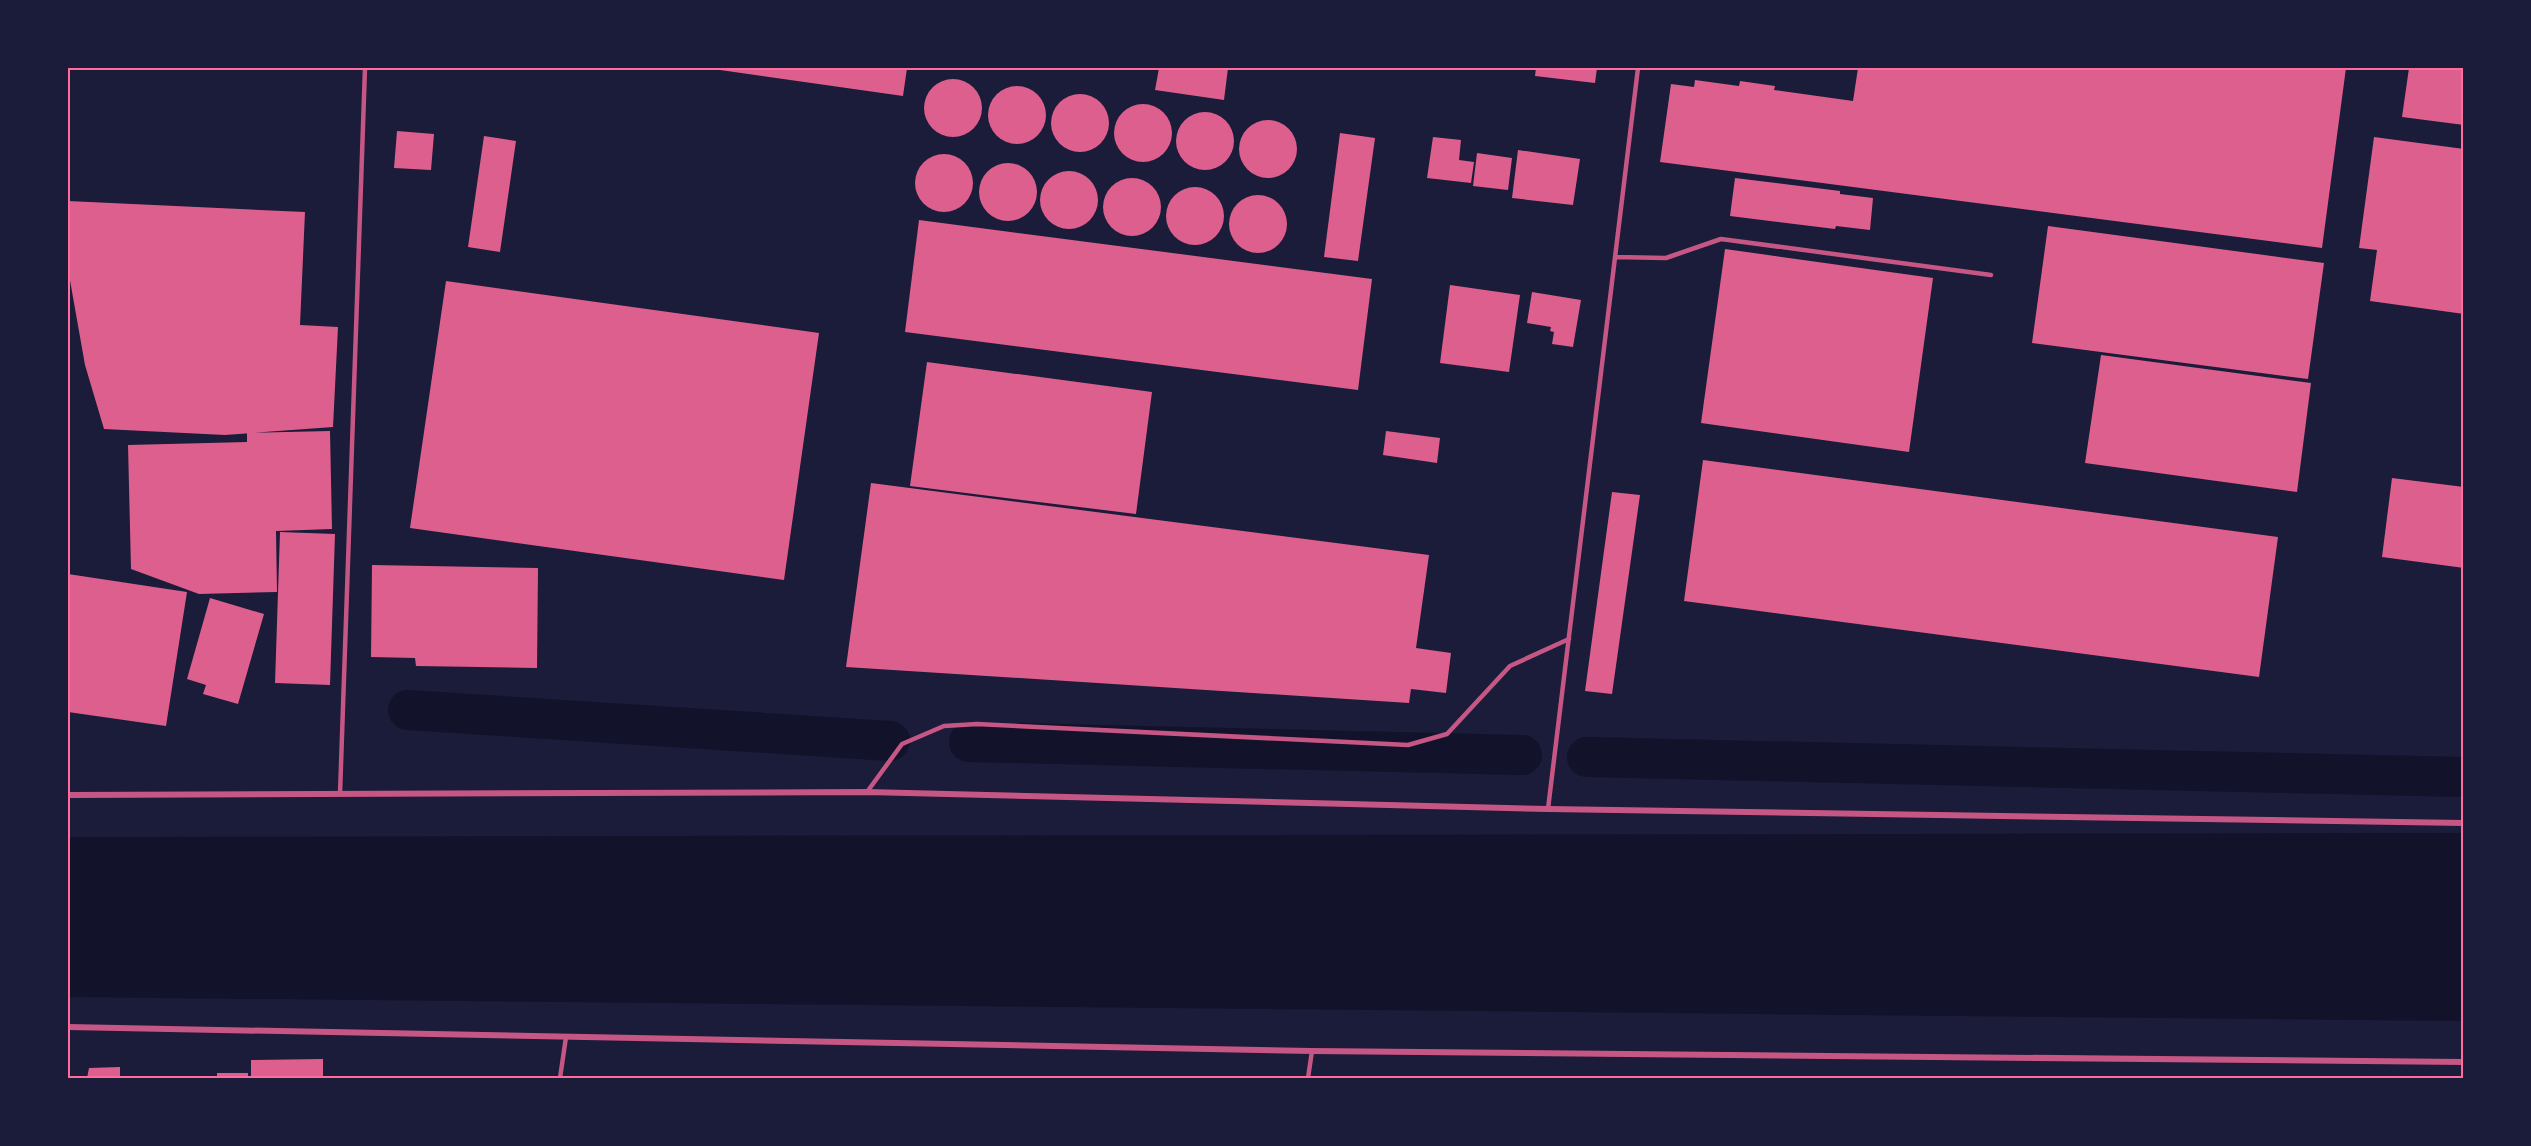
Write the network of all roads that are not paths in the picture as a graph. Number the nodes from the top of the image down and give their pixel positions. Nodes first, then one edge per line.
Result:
1 (365, 68) edge
2 (1638, 68) edge
3 (1615, 257) junction
4 (1991, 275) dead end
5 (1569, 639) junction
6 (867, 792) junction
7 (340, 794) junction
8 (68, 795) edge
9 (1548, 809) junction
10 (2463, 823) edge
11 (68, 1027) edge
12 (567, 1037) junction
13 (1312, 1051) junction
14 (2463, 1062) edge
15 (560, 1078) edge
16 (1308, 1078) edge

1 - 7 lane
2 - 3 lane
3 - 4 lane
3 - 5 lane
5 - 6 lane
5 - 9 lane
6 - 7 street
6 - 9 street
7 - 8 street
9 - 10 street
11 - 12 street
12 - 13 street
12 - 15 lane
13 - 14 street
13 - 16 lane

